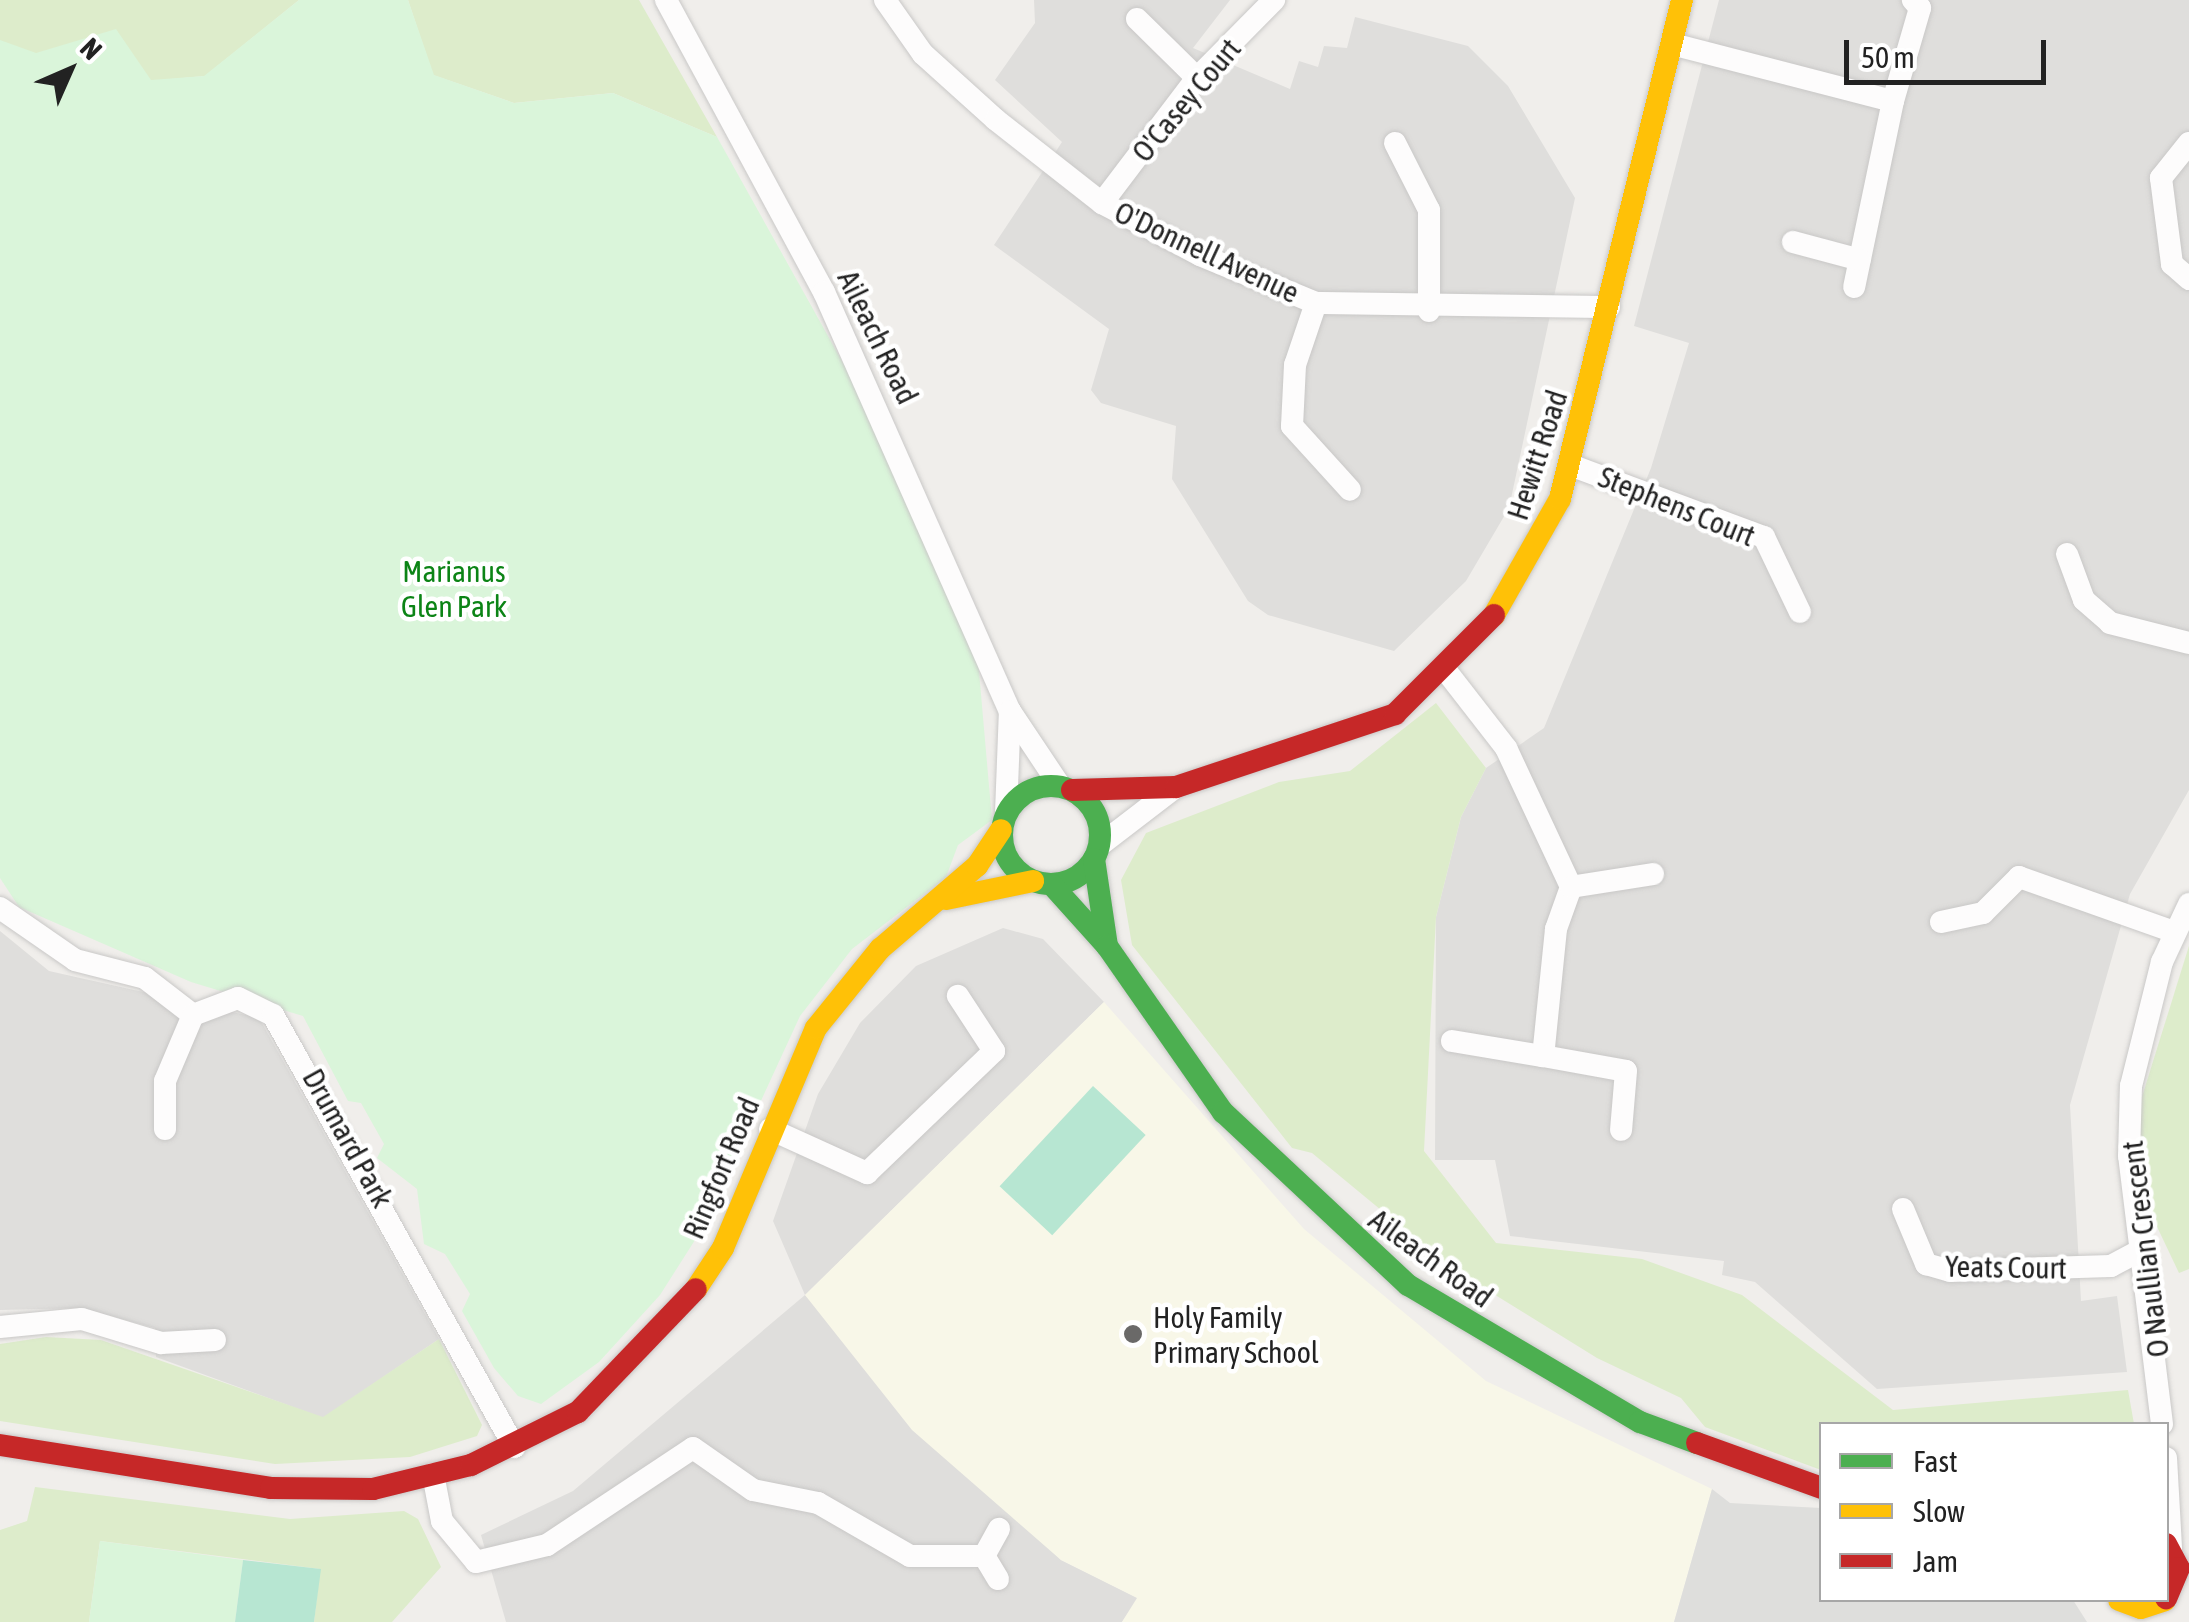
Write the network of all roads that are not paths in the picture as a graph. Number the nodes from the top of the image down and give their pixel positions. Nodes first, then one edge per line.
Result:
1 (666, 0) edge
2 (885, 0) edge
3 (1274, 0) edge
4 (1682, 0) edge
5 (1914, 0) edge
6 (1138, 19) dead end
7 (1672, 44) junction
8 (1197, 78) junction
9 (1893, 100) junction
10 (2189, 143) edge
11 (1395, 144) dead end
12 (1102, 203) junction
13 (1793, 242) dead end
14 (1860, 260) junction
15 (2189, 278) edge
16 (1854, 287) dead end
17 (1316, 303) junction
18 (1609, 307) junction
19 (1429, 311) junction
20 (1570, 465) junction
21 (1350, 490) dead end
22 (2067, 554) dead end
23 (1800, 612) dead end
24 (2189, 643) edge
25 (1444, 668) junction
26 (1010, 712) junction
27 (1176, 787) junction
28 (1066, 788) junction
29 (1004, 821) junction
30 (1097, 852) junction
31 (1653, 874) dead end
32 (1042, 883) junction
33 (1571, 887) junction
34 (946, 898) junction
35 (2189, 904) edge
36 (0, 908) edge
37 (1941, 922) dead end
38 (2174, 932) junction
39 (1107, 946) junction
40 (958, 996) dead end
41 (194, 1015) junction
42 (1452, 1041) dead end
43 (1543, 1056) junction
44 (165, 1129) dead end
45 (770, 1129) junction
46 (1621, 1130) dead end
47 (1903, 1209) dead end
48 (2141, 1250) junction
49 (0, 1328) edge
50 (215, 1340) dead end
51 (2162, 1422) edge
52 (0, 1445) edge
53 (514, 1447) junction
54 (433, 1474) junction
55 (1819, 1487) edge
56 (999, 1528) dead end
57 (984, 1556) junction
58 (998, 1579) dead end

1 - 26 street, Aileach Road
2 - 12 street, O'Donnell Avenue
3 - 8 street, O'Casey Court
4 - 7 street, Hewitt Road
5 - 9 street
6 - 8 street
7 - 9 street
7 - 18 street, Hewitt Road
8 - 12 street, O'Casey Court
9 - 14 street
10 - 15 street
11 - 19 street
12 - 17 street, O'Donnell Avenue
13 - 14 street
14 - 16 street
17 - 19 street, O'Donnell Avenue
17 - 21 street
18 - 19 street, O'Donnell Avenue
18 - 20 street, Hewitt Road
20 - 23 street, Stephens Court
20 - 25 street, Hewitt Road
22 - 24 street
25 - 27 street, Hewitt Road
25 - 33 street
26 - 28 street, Aileach Road
26 - 29 street, Aileach Road
27 - 28 street, Hewitt Road
27 - 30 street, Hewitt Road
28 - 29 street
28 - 30 street
29 - 32 street
29 - 34 street, Ringfort Road
30 - 32 street
30 - 39 street, Aileach Road
31 - 33 street
32 - 34 street, Ringfort Road
32 - 39 street, Aileach Road
33 - 43 street
34 - 45 street, Ringfort Road
35 - 38 street, O Naullian Crescent
36 - 41 street
37 - 38 street
38 - 48 street, O Naullian Crescent
39 - 55 street, Aileach Road
40 - 45 street
41 - 44 street
41 - 53 street, Drumard Park
42 - 43 street
43 - 46 street
45 - 53 street, Ringfort Road
47 - 48 street, Yeats Court
48 - 51 street, O Naullian Crescent
49 - 50 street
52 - 54 street, Ringfort Road
53 - 54 street, Ringfort Road
54 - 57 street
56 - 57 street
57 - 58 street

